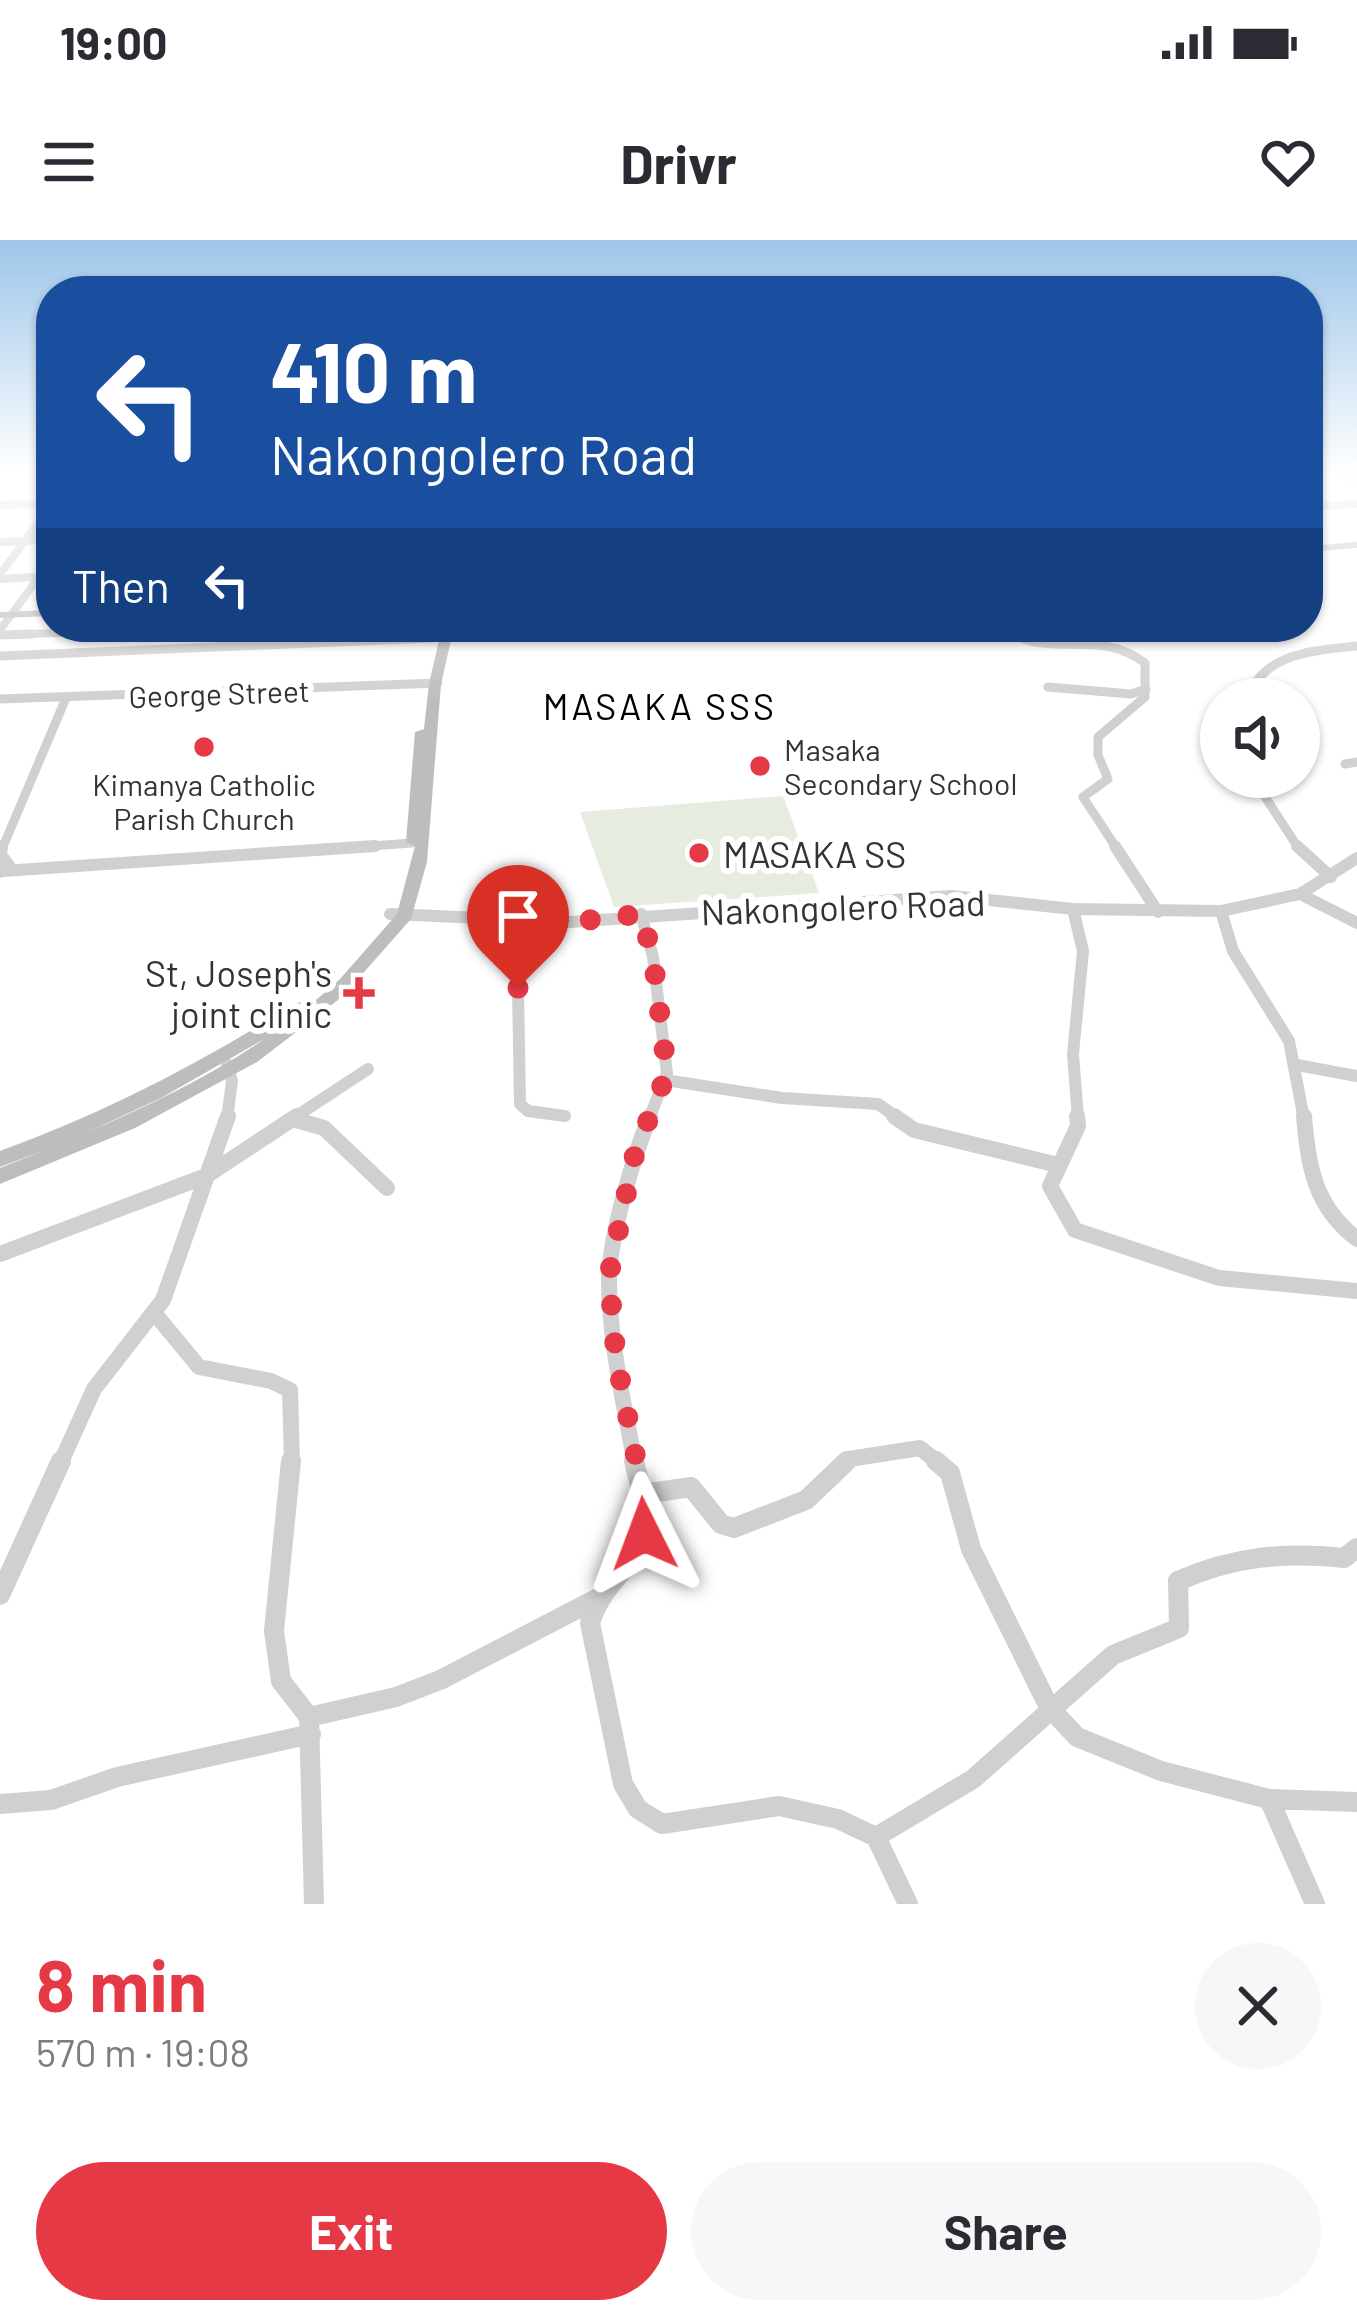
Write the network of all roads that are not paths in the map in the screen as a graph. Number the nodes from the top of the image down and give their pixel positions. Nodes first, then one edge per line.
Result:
1 (20, 548) edge
2 (36, 575) edge
3 (0, 576) edge
4 (36, 577) edge
5 (36, 580) edge
6 (36, 613) edge
7 (6, 614) edge
8 (36, 632) edge
9 (0, 633) edge
10 (245, 642) edge
11 (437, 642) edge
12 (1109, 642) edge
13 (1357, 646) edge
14 (0, 656) edge
15 (1255, 678) edge
16 (432, 684) junction
17 (1048, 686) dead end
18 (1146, 689) junction
19 (66, 698) junction
20 (0, 699) edge
21 (1266, 798) edge
22 (412, 843) junction
23 (1357, 858) edge
24 (2, 872) edge
25 (1331, 877) junction
26 (1300, 894) junction
27 (1073, 909) junction
28 (1221, 911) junction
29 (1158, 912) junction
30 (398, 914) junction
31 (641, 914) junction
32 (508, 920) junction
33 (1357, 923) edge
34 (228, 1065) junction
35 (1297, 1065) junction
36 (368, 1069) dead end
37 (1357, 1076) edge
38 (665, 1080) junction
39 (566, 1115) dead end
40 (296, 1120) junction
41 (0, 1159) edge
42 (1058, 1165) junction
43 (0, 1176) edge
44 (206, 1176) junction
45 (387, 1188) dead end
46 (1357, 1238) edge
47 (0, 1254) edge
48 (1357, 1291) edge
49 (156, 1315) junction
50 (643, 1494) junction
51 (1357, 1548) edge
52 (0, 1595) edge
53 (597, 1598) junction
54 (1049, 1708) junction
55 (310, 1726) junction
56 (1269, 1799) junction
57 (1357, 1802) edge
58 (0, 1804) edge
59 (876, 1837) junction
60 (314, 1904) edge
61 (908, 1904) edge
62 (1315, 1904) edge

1 - 3 street
2 - 3 street
3 - 4 street
5 - 7 street
6 - 7 street
7 - 9 street
8 - 9 street
10 - 14 street
11 - 16 street
12 - 18 street
13 - 15 street
16 - 19 street, George Street
16 - 22 street
16 - 30 street
17 - 18 street
18 - 29 street
19 - 20 street, George Street
19 - 24 street
21 - 25 street
22 - 24 street
22 - 30 street
23 - 25 street, Nakongolero Road
25 - 26 street, Nakongolero Road
26 - 28 street, Nakongolero Road
26 - 33 street
27 - 29 street, Nakongolero Road
27 - 31 street, Nakongolero Road
27 - 42 street
28 - 29 street, Nakongolero Road
28 - 35 street
30 - 32 street, Nakongolero Road
30 - 34 street
31 - 32 street, Nakongolero Road
31 - 38 street
32 - 39 street
34 - 41 street
34 - 43 street
34 - 44 street
35 - 37 street
35 - 46 street
36 - 40 street
38 - 42 street
38 - 50 street
40 - 44 street
40 - 45 street
42 - 48 street
44 - 47 street
44 - 49 street
49 - 52 street
49 - 55 street
50 - 53 street
50 - 54 street
51 - 54 street
53 - 55 street
53 - 59 street
54 - 56 street
54 - 59 street
55 - 58 street
55 - 60 street
56 - 57 street
56 - 62 street
59 - 61 street

